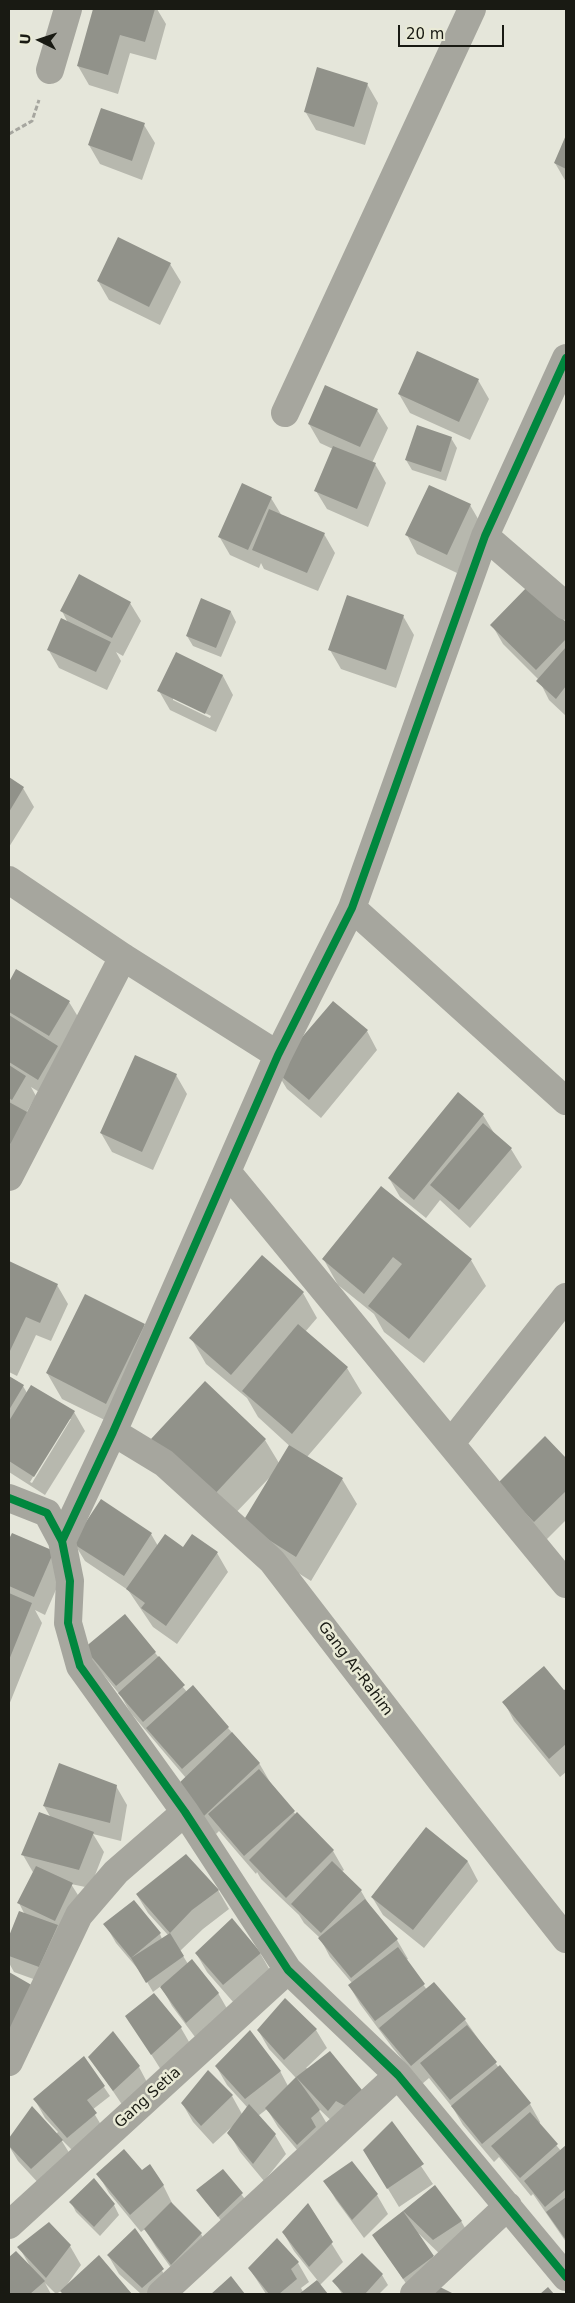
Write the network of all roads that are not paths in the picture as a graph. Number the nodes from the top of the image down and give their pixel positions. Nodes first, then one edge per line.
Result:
1 (68, 9) edge
2 (472, 9) edge
3 (50, 70) road end
4 (566, 358) edge
5 (285, 413) dead end
6 (485, 536) junction
7 (566, 606) edge
8 (9, 880) edge
9 (352, 908) junction
10 (123, 957) junction
11 (278, 1055) junction
12 (566, 1101) edge
13 (228, 1173) junction
14 (9, 1177) edge
15 (566, 1297) edge
16 (113, 1432) junction
17 (451, 1443) junction
18 (9, 1498) edge
19 (62, 1541) junction
20 (566, 1584) edge
21 (185, 1812) junction
22 (566, 1939) edge
23 (288, 1970) junction
24 (9, 2062) edge
25 (398, 2075) junction
26 (508, 2206) junction
27 (9, 2225) edge
28 (566, 2277) edge
29 (161, 2294) edge
30 (414, 2294) edge

1 - 3 street
2 - 5 street
4 - 6 street
6 - 7 street
6 - 9 street
8 - 10 street
9 - 11 street
9 - 12 street
10 - 11 street
10 - 14 street
11 - 13 street
13 - 16 street
13 - 17 street
15 - 17 street
16 - 19 street
16 - 22 street, Gang Ar-Rahim
17 - 20 street
18 - 19 street
19 - 21 street
21 - 23 street
21 - 24 street
23 - 25 street
23 - 27 street, Gang Setia
25 - 26 street
25 - 29 street
26 - 28 street
26 - 30 street

